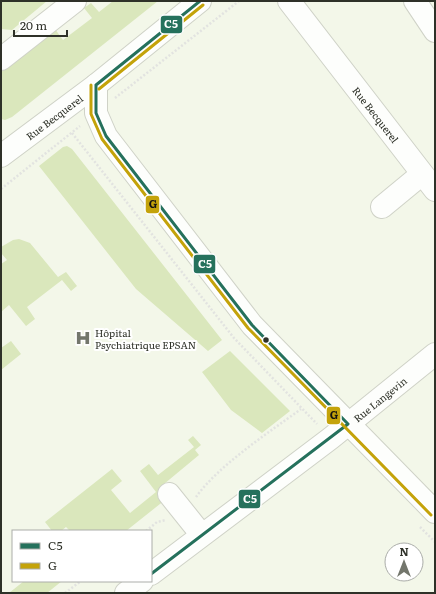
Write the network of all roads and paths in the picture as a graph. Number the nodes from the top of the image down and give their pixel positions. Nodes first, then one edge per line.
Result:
1 (200, 1) edge
2 (239, 1) edge
3 (289, 1) edge
4 (415, 1) edge
5 (67, 4) edge
6 (435, 31) edge
7 (1, 59) edge
8 (96, 85) junction
9 (96, 113) junction
10 (1, 156) edge
11 (429, 182) edge
12 (1, 189) edge
13 (382, 207) dead end
14 (435, 354) edge
15 (301, 409) dead end
16 (348, 424) junction
17 (169, 494) dead end
18 (183, 512) junction
19 (435, 512) edge
20 (147, 530) edge
21 (201, 534) junction
22 (152, 573) edge
23 (80, 582) edge
24 (141, 582) edge
25 (65, 593) edge
26 (126, 593) edge

1 - 8 street, Rue Becquerel
2 - 9 path
3 - 11 street, Rue Becquerel
4 - 6 street
5 - 7 street
8 - 9 street
8 - 10 street, Rue Becquerel
9 - 12 path
9 - 16 street
11 - 13 street
14 - 16 street, Rue Langevin
15 - 18 path
16 - 19 street
16 - 21 street, Rue Langevin
17 - 18 street
18 - 20 path
18 - 21 street
21 - 22 street, Rue Langevin
23 - 25 path
24 - 26 street

